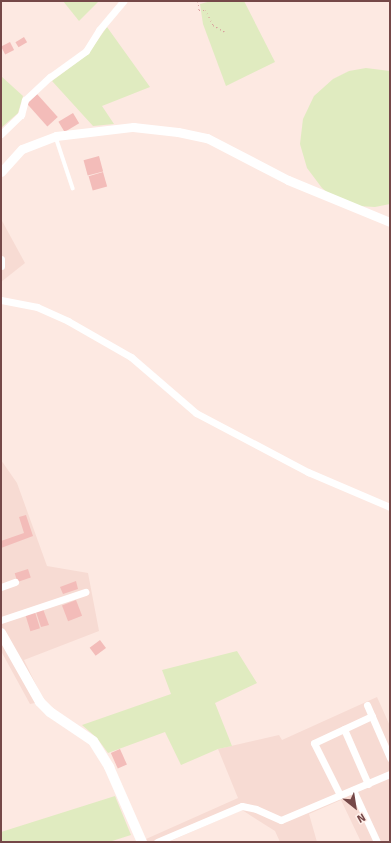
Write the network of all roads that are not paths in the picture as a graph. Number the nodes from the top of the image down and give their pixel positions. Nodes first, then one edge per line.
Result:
1 (123, 1) edge
2 (1, 134) edge
3 (56, 136) junction
4 (1, 172) edge
5 (72, 188) dead end
6 (390, 222) edge
7 (1, 259) edge
8 (1, 266) edge
9 (1, 300) edge
10 (390, 507) edge
11 (15, 582) dead end
12 (1, 587) edge
13 (86, 592) dead end
14 (1, 620) edge
15 (1, 633) edge
16 (367, 705) dead end
17 (372, 716) junction
18 (344, 729) junction
19 (390, 758) edge
20 (390, 774) edge
21 (368, 784) junction
22 (353, 790) junction
23 (340, 795) junction
24 (142, 842) edge
25 (157, 842) edge
26 (377, 842) edge

1 - 2 street
3 - 4 street
3 - 5 lane
3 - 6 street
7 - 8 street
9 - 10 street
11 - 12 street
13 - 14 street
15 - 24 main road
16 - 17 street
17 - 18 street
17 - 19 street
18 - 21 street
18 - 23 street
20 - 21 street
21 - 22 street
22 - 23 street
22 - 26 street
23 - 25 street

